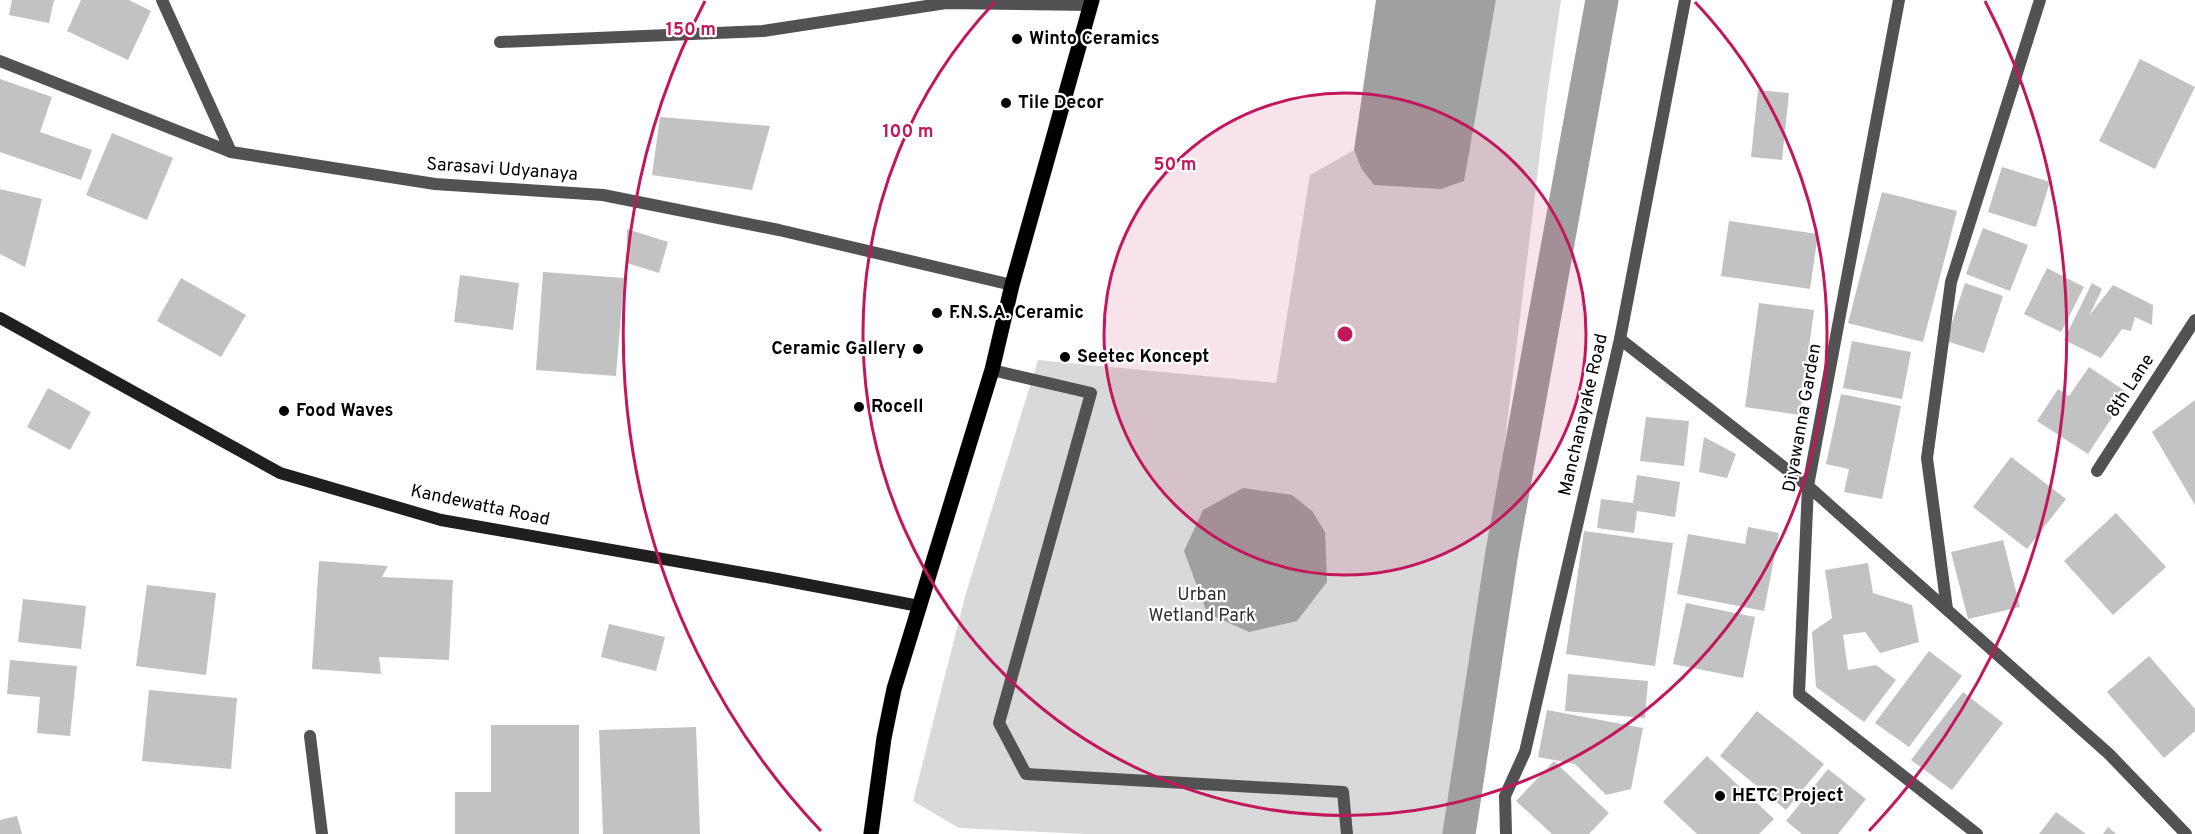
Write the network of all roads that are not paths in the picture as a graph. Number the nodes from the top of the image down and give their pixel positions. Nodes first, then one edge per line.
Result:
1 (162, 0) edge
2 (1685, 0) edge
3 (1899, 0) edge
4 (2040, 0) edge
5 (1092, 3) edge
6 (500, 42) dead end
7 (0, 61) edge
8 (231, 152) junction
9 (1012, 285) junction
10 (0, 318) edge
11 (2195, 320) edge
12 (1620, 339) junction
13 (992, 370) junction
14 (2097, 471) dead end
15 (1808, 486) junction
16 (919, 606) junction
17 (1947, 609) junction
18 (310, 736) dead end
19 (322, 834) edge
20 (871, 834) edge
21 (1347, 834) edge
22 (1506, 834) edge
23 (1977, 834) edge
24 (2186, 834) edge

1 - 8 street
2 - 12 street, Manchanayake Road
3 - 15 street, Diyawanna Garden
4 - 17 street
5 - 6 street
5 - 9 main road
7 - 8 street, Sarasavi Udyanaya
8 - 9 street, Sarasavi Udyanaya
9 - 13 main road
10 - 16 street, Kandewatta Road
11 - 14 street, 8th Lane
12 - 15 street
12 - 22 street, Manchanayake Road
13 - 16 main road
13 - 21 street
15 - 17 street
15 - 23 street, Diyawanna Garden
16 - 20 main road
17 - 24 street
18 - 19 street

